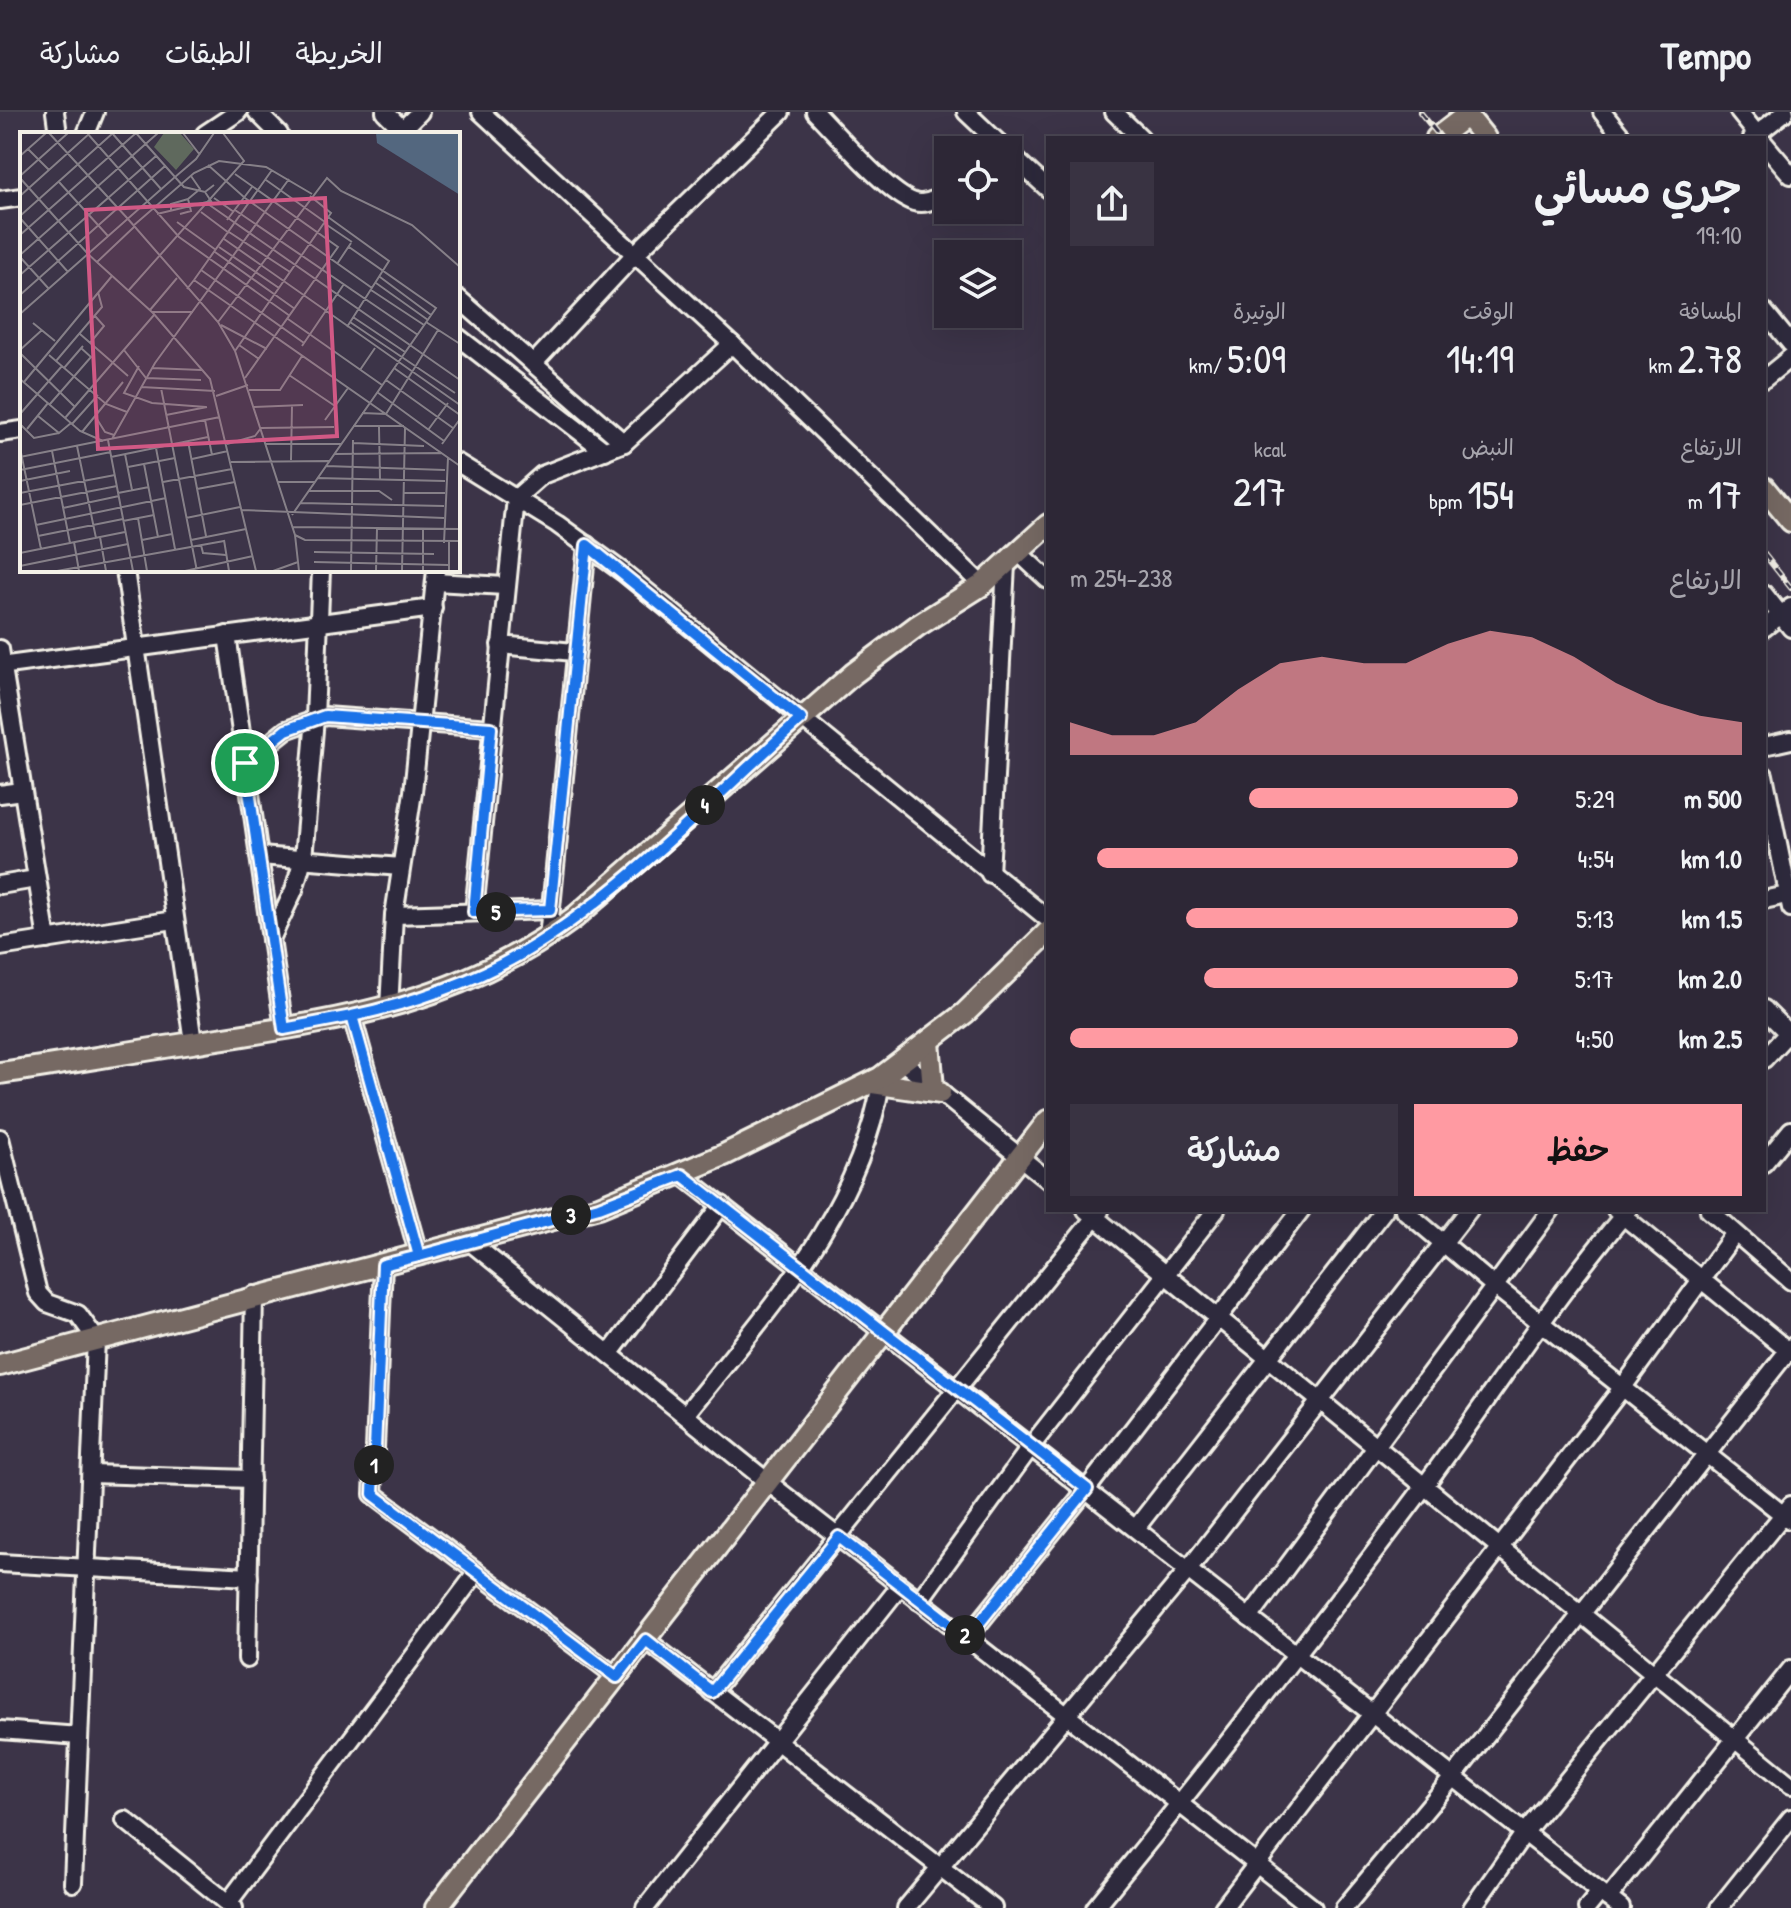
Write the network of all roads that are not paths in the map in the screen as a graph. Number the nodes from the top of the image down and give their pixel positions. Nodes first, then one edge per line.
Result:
1 (55, 112) edge
2 (95, 112) edge
3 (238, 112) edge
4 (257, 112) edge
5 (385, 112) edge
6 (420, 112) edge
7 (481, 112) edge
8 (781, 112) edge
9 (815, 112) edge
10 (966, 112) edge
11 (1114, 112) edge
12 (1602, 112) edge
13 (1739, 112) edge
14 (1785, 112) edge
15 (1467, 113) edge
16 (58, 132) edge
17 (87, 132) edge
18 (208, 132) edge
19 (277, 132) edge
20 (400, 132) edge
21 (987, 136) edge
22 (1139, 136) edge
23 (1439, 136) edge
24 (1484, 136) edge
25 (1621, 136) edge
26 (1757, 136) edge
27 (1760, 136) edge
28 (1766, 147) edge
29 (1022, 168) edge
30 (1791, 175) edge
31 (1046, 187) edge
32 (20, 197) edge
33 (934, 198) edge
34 (0, 200) edge
35 (634, 255) junction
36 (460, 300) edge
37 (1766, 313) edge
38 (460, 339) edge
39 (732, 344) junction
40 (1791, 344) edge
41 (1791, 357) edge
42 (533, 364) junction
43 (1766, 377) edge
44 (20, 430) edge
45 (0, 433) edge
46 (624, 443) junction
47 (605, 451) junction
48 (460, 464) edge
49 (1766, 490) edge
50 (516, 498) junction
51 (1791, 521) edge
52 (1046, 527) edge
53 (587, 545) junction
54 (1012, 558) junction
55 (125, 572) edge
56 (321, 572) edge
57 (436, 576) edge
58 (1046, 579) edge
59 (982, 585) junction
60 (505, 586) junction
61 (1766, 596) edge
62 (433, 608) junction
63 (1788, 617) edge
64 (321, 623) junction
65 (1766, 627) edge
66 (227, 635) junction
67 (500, 645) junction
68 (136, 648) junction
69 (574, 652) junction
70 (1, 661) edge
71 (315, 718) junction
72 (801, 719) junction
73 (422, 721) junction
74 (491, 728) junction
75 (1791, 740) edge
76 (1766, 746) edge
77 (245, 763) junction
78 (22, 791) junction
79 (0, 794) edge
80 (1766, 795) edge
81 (1769, 826) edge
82 (260, 856) junction
83 (303, 859) junction
84 (401, 867) junction
85 (990, 874) junction
86 (36, 879) junction
87 (0, 885) edge
88 (1790, 899) edge
89 (1766, 900) edge
90 (550, 910) junction
91 (474, 912) junction
92 (394, 915) junction
93 (1046, 917) edge
94 (174, 920) junction
95 (1046, 934) edge
96 (548, 938) junction
97 (271, 939) junction
98 (47, 940) junction
99 (0, 947) edge
100 (389, 1008) junction
101 (1766, 1011) edge
102 (352, 1016) junction
103 (284, 1029) junction
104 (1789, 1035) edge
105 (193, 1042) junction
106 (929, 1042) junction
107 (1766, 1057) edge
108 (903, 1062) junction
109 (0, 1073) edge
110 (877, 1083) junction
111 (936, 1090) junction
112 (1046, 1124) edge
113 (1791, 1130) edge
114 (0, 1138) edge
115 (1019, 1158) junction
116 (1766, 1161) edge
117 (682, 1175) junction
118 (1046, 1178) edge
119 (722, 1205) junction
120 (1094, 1212) edge
121 (1214, 1212) edge
122 (1299, 1212) edge
123 (1382, 1212) edge
124 (1406, 1212) edge
125 (1467, 1212) edge
126 (1549, 1212) edge
127 (1622, 1212) edge
128 (1717, 1213) edge
129 (1735, 1233) junction
130 (470, 1242) junction
131 (1443, 1243) junction
132 (419, 1256) junction
133 (383, 1265) junction
134 (802, 1265) junction
135 (1164, 1277) junction
136 (1702, 1277) junction
137 (1791, 1281) edge
138 (1493, 1285) junction
139 (254, 1295) junction
140 (1216, 1318) junction
141 (1539, 1322) junction
142 (884, 1331) junction
143 (96, 1339) junction
144 (1790, 1350) edge
145 (610, 1353) junction
146 (1266, 1359) junction
147 (0, 1365) edge
148 (1623, 1387) junction
149 (960, 1388) junction
150 (1319, 1401) junction
151 (685, 1415) junction
152 (1032, 1445) junction
153 (1374, 1447) junction
154 (1708, 1453) junction
155 (91, 1474) junction
156 (251, 1479) junction
157 (769, 1483) junction
158 (1424, 1487) junction
159 (1087, 1489) junction
160 (1788, 1513) edge
161 (1136, 1528) junction
162 (839, 1537) junction
163 (1500, 1547) junction
164 (0, 1563) edge
165 (86, 1567) junction
166 (1188, 1570) junction
167 (477, 1572) junction
168 (249, 1577) junction
169 (900, 1586) junction
170 (919, 1601) junction
171 (1583, 1613) junction
172 (1249, 1618) junction
173 (968, 1637) junction
174 (646, 1640) junction
175 (1295, 1653) junction
176 (247, 1659) dead end
177 (1791, 1669) edge
178 (1656, 1673) junction
179 (617, 1677) junction
180 (712, 1692) junction
181 (1066, 1713) junction
182 (1372, 1715) junction
183 (0, 1730) edge
184 (79, 1736) junction
185 (1735, 1737) junction
186 (775, 1742) junction
187 (1454, 1776) junction
188 (1791, 1785) edge
189 (1180, 1804) junction
190 (1791, 1818) edge
191 (125, 1820) dead end
192 (1525, 1832) junction
193 (1256, 1865) junction
194 (939, 1867) junction
195 (73, 1883) dead end
196 (1610, 1899) edge
197 (231, 1906) edge
198 (436, 1908) edge
199 (645, 1908) edge
200 (906, 1908) edge
201 (993, 1908) edge
202 (1095, 1908) edge
203 (1223, 1908) edge
204 (1313, 1908) edge
205 (1344, 1908) edge
206 (1472, 1908) edge
207 (1587, 1908) edge
208 (1719, 1908) edge

1 - 16 street
2 - 17 street
3 - 18 street
4 - 19 street
5 - 20 street
6 - 20 street
7 - 35 street
8 - 35 street
9 - 33 street
10 - 21 street
11 - 22 street
12 - 25 street
13 - 26 street
14 - 27 street
15 - 23 main road
15 - 24 main road
28 - 30 street
29 - 31 street
32 - 34 street
35 - 39 street
35 - 42 street
36 - 42 street
37 - 40 street
38 - 47 street
39 - 46 street
39 - 59 street
41 - 43 street
42 - 46 street
44 - 45 street
46 - 47 street
47 - 50 street
48 - 50 street
49 - 51 main road
50 - 53 street
50 - 60 street
52 - 54 main road
53 - 69 street
53 - 72 street
54 - 58 street
54 - 59 main road
54 - 85 street
55 - 68 street
56 - 64 street
57 - 60 street
57 - 62 street
59 - 72 main road
60 - 67 street
61 - 63 street
62 - 64 street
62 - 73 street
63 - 65 street
64 - 66 street
64 - 71 street
66 - 68 street
66 - 77 street
67 - 69 street
67 - 74 street
68 - 70 street
68 - 94 street
69 - 90 street
70 - 78 street
71 - 73 street
71 - 77 street
71 - 83 street
72 - 85 street
72 - 96 main road
73 - 74 street
73 - 84 street
74 - 91 street
75 - 76 street
77 - 82 street
78 - 79 street
78 - 86 street
80 - 81 street
81 - 88 street
82 - 83 street
82 - 97 street
83 - 84 street
83 - 97 street
84 - 92 street
85 - 93 street
86 - 87 street
86 - 98 street
88 - 89 street
90 - 91 street
90 - 96 street
91 - 92 street
92 - 100 street
94 - 98 street
94 - 105 street
95 - 106 main road
96 - 100 main road
97 - 103 street
98 - 99 street
100 - 102 main road
101 - 104 street
102 - 103 main road
102 - 132 street
103 - 105 main road
104 - 107 street
105 - 109 main road
106 - 108 main road
106 - 111 main road
108 - 110 main road
108 - 111 street
110 - 111 main road
110 - 117 main road
110 - 134 street
111 - 115 street
112 - 115 main road
113 - 116 street
114 - 143 street
115 - 118 street
115 - 142 main road
117 - 119 street
117 - 130 main road
119 - 134 street
119 - 145 street
120 - 135 street
120 - 149 street
121 - 135 street
122 - 140 street
123 - 146 street
124 - 131 street
125 - 131 street
126 - 138 street
127 - 136 street
127 - 141 street
128 - 129 street
129 - 136 street
129 - 137 street
130 - 132 main road
130 - 145 street
131 - 138 street
131 - 150 street
132 - 133 main road
133 - 139 main road
133 - 167 street
134 - 142 street
134 - 151 street
135 - 140 street
135 - 152 street
136 - 144 street
136 - 148 street
138 - 141 street
138 - 153 street
139 - 143 main road
139 - 156 street
140 - 146 street
140 - 159 street
141 - 148 street
141 - 158 street
142 - 149 street
142 - 157 main road
143 - 147 main road
143 - 155 street
144 - 154 street
145 - 151 street
146 - 150 street
146 - 161 street
148 - 154 street
148 - 163 street
149 - 152 street
149 - 162 street
150 - 153 street
150 - 166 street
151 - 157 street
152 - 159 street
152 - 170 street
153 - 158 street
153 - 172 street
154 - 160 street
154 - 171 street
155 - 156 street
155 - 165 street
156 - 168 street
157 - 162 street
157 - 174 main road
158 - 163 street
158 - 175 street
159 - 161 street
159 - 173 street
160 - 178 street
161 - 166 street
162 - 169 street
162 - 180 street
163 - 171 street
163 - 182 street
164 - 165 street
165 - 168 street
165 - 184 street
166 - 172 street
166 - 181 street
167 - 179 street
167 - 197 street
168 - 176 street
169 - 170 street
169 - 186 street
170 - 173 street
171 - 178 street
171 - 187 street
172 - 175 street
173 - 181 street
174 - 179 main road
174 - 180 street
175 - 182 street
175 - 189 street
177 - 185 street
178 - 185 street
178 - 192 street
179 - 198 main road
180 - 186 street
181 - 189 street
181 - 194 street
182 - 187 street
182 - 193 street
183 - 184 street
184 - 195 street
185 - 188 street
185 - 196 street
186 - 194 street
186 - 199 street
187 - 192 street
187 - 205 street
189 - 193 street
189 - 202 street
190 - 208 street
191 - 197 street
192 - 196 street
192 - 206 street
193 - 203 street
193 - 204 street
194 - 200 street
194 - 201 street
196 - 207 street

